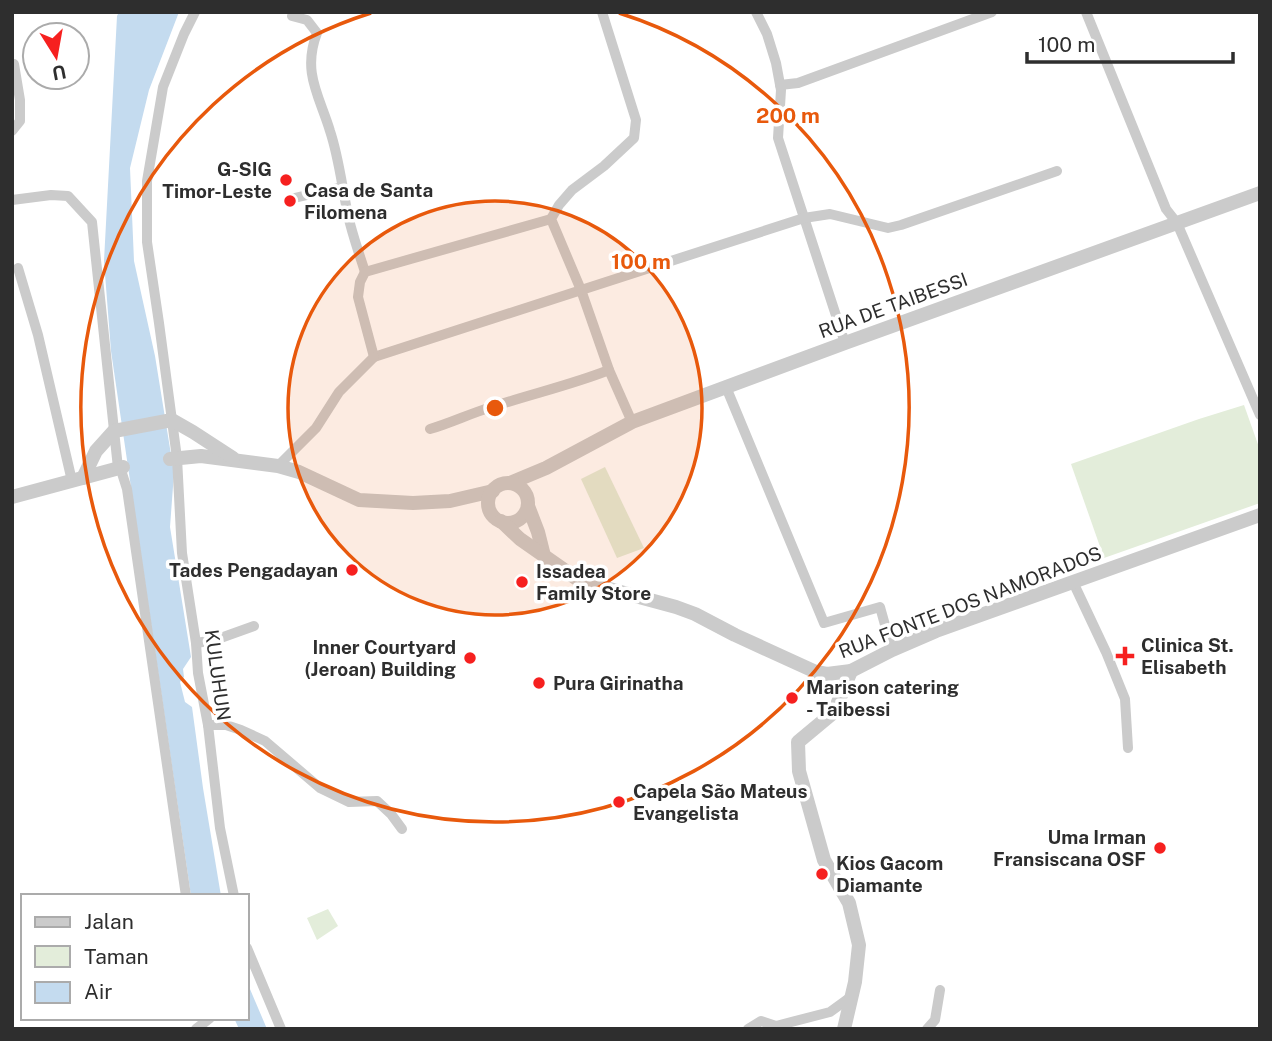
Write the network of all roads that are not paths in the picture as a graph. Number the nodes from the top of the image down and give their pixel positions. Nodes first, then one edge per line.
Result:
1 (195, 12) edge
2 (602, 12) edge
3 (756, 12) edge
4 (992, 12) edge
5 (1086, 12) edge
6 (292, 16) dead end
7 (14, 64) dead end
8 (780, 85) junction
9 (12, 131) edge
10 (1057, 171) dead end
11 (342, 187) junction
12 (1260, 194) edge
13 (290, 199) dead end
14 (12, 200) edge
15 (804, 218) junction
16 (551, 219) junction
17 (1177, 223) junction
18 (18, 268) dead end
19 (365, 272) junction
20 (581, 290) junction
21 (845, 343) junction
22 (374, 356) junction
23 (609, 370) junction
24 (726, 387) junction
25 (1260, 415) edge
26 (170, 420) junction
27 (632, 422) junction
28 (430, 429) dead end
29 (117, 430) junction
30 (173, 458) junction
31 (237, 461) junction
32 (278, 466) junction
33 (120, 467) junction
34 (546, 468) junction
35 (77, 479) junction
36 (510, 483) junction
37 (492, 491) junction
38 (12, 497) edge
39 (450, 501) junction
40 (528, 503) junction
41 (1260, 515) edge
42 (496, 516) junction
43 (544, 556) junction
44 (1073, 582) junction
45 (254, 626) dead end
46 (196, 643) junction
47 (892, 650) junction
48 (851, 671) junction
49 (208, 725) junction
50 (1129, 748) dead end
51 (402, 829) dead end
52 (186, 894) edge
53 (234, 894) edge
54 (248, 949) edge
55 (940, 990) dead end
56 (852, 996) junction
57 (281, 1029) edge
58 (748, 1029) edge
59 (844, 1029) edge
60 (927, 1029) edge

1 - 26 street, KULUHUN
2 - 16 street
3 - 8 street
4 - 8 street
5 - 17 street
6 - 11 street
7 - 9 street
8 - 15 street
10 - 15 street
11 - 13 street
11 - 19 street
12 - 17 street, RUA DE TAIBESSI
14 - 29 street
15 - 20 street
15 - 21 street
16 - 19 street
16 - 20 street
17 - 21 street, RUA DE TAIBESSI
17 - 25 street
18 - 35 street
19 - 22 street
20 - 22 street
20 - 23 street
21 - 24 street, RUA DE TAIBESSI
22 - 32 street
23 - 27 street
23 - 28 street
24 - 27 street, RUA DE TAIBESSI
24 - 47 street
26 - 29 street
26 - 30 street, KULUHUN
26 - 31 street
27 - 34 street, RUA DE TAIBESSI
29 - 33 street
29 - 35 street
30 - 31 street
30 - 46 street, KULUHUN
31 - 32 street
32 - 39 street
33 - 35 street
33 - 52 street
34 - 36 street, RUA DE TAIBESSI
34 - 40 street
35 - 38 street
36 - 37 street
36 - 40 street
37 - 39 street
37 - 42 street
39 - 42 street
40 - 42 street
40 - 43 street
41 - 44 street, RUA FONTE DOS NAMORADOS
42 - 43 street, RUA FONTE DOS NAMORADOS
43 - 48 street, RUA FONTE DOS NAMORADOS
44 - 47 street, RUA FONTE DOS NAMORADOS
44 - 50 street
45 - 46 street
46 - 49 street, KULUHUN
47 - 48 street, RUA FONTE DOS NAMORADOS
48 - 56 street
49 - 51 street
49 - 53 street, KULUHUN
54 - 57 street
55 - 60 street
56 - 58 street
56 - 59 street

